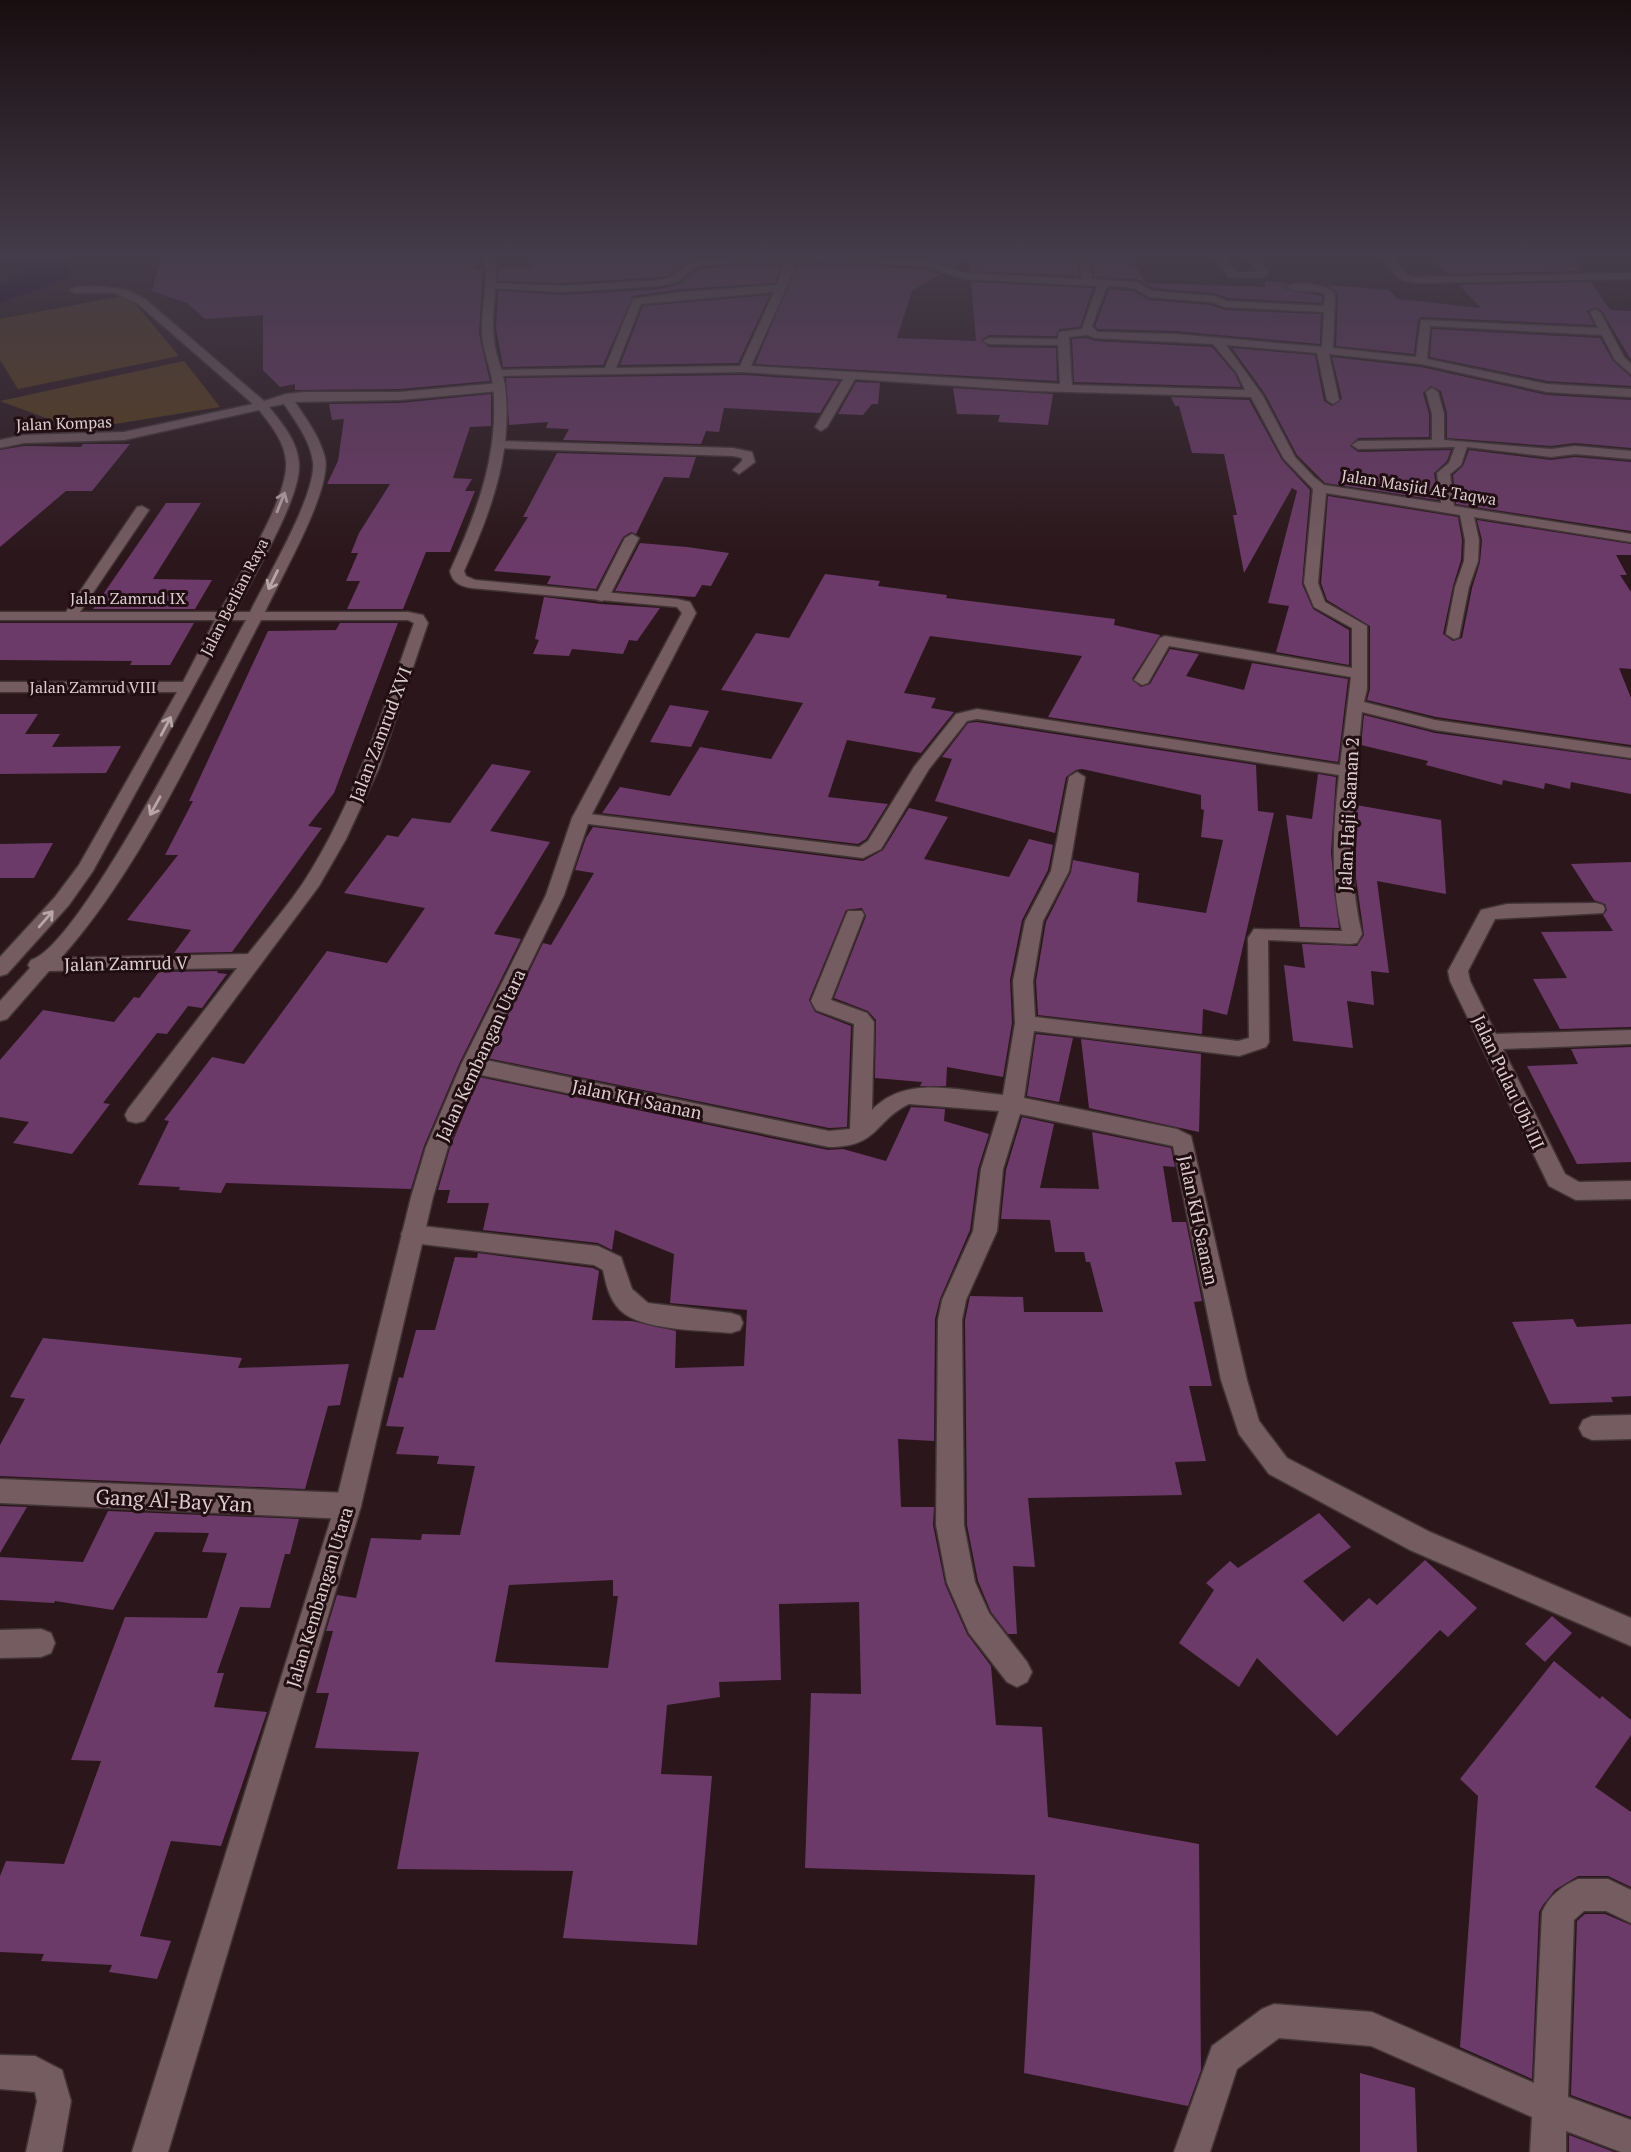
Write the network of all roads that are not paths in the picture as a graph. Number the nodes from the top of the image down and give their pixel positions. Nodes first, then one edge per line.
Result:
1 (203, 354) edge
2 (492, 354) edge
3 (616, 354) edge
4 (750, 354) edge
5 (1065, 354) edge
6 (1228, 354) edge
7 (1325, 354) edge
8 (1357, 354) edge
9 (1422, 354) edge
10 (1617, 354) edge
11 (1421, 361) junction
12 (610, 369) junction
13 (744, 369) junction
14 (1631, 371) edge
15 (852, 374) junction
16 (498, 380) junction
17 (1066, 388) junction
18 (1432, 392) dead end
19 (1631, 393) edge
20 (1253, 394) junction
21 (286, 398) junction
22 (1333, 400) dead end
23 (260, 404) junction
24 (821, 427) dead end
25 (1, 443) edge
26 (1462, 443) junction
27 (1359, 444) dead end
28 (1438, 444) junction
29 (498, 451) junction
30 (1631, 455) edge
31 (739, 470) dead end
32 (320, 473) junction
33 (292, 474) junction
34 (1320, 488) junction
35 (1448, 508) junction
36 (142, 510) dead end
37 (1466, 511) junction
38 (632, 537) dead end
39 (1631, 538) edge
40 (602, 597) junction
41 (226, 615) junction
42 (256, 615) junction
43 (0, 616) edge
44 (70, 616) junction
45 (1454, 634) dead end
46 (1359, 674) junction
47 (1142, 680) dead end
48 (0, 687) edge
49 (187, 687) junction
50 (1355, 705) junction
51 (1631, 753) edge
52 (1349, 772) junction
53 (1077, 777) dead end
54 (582, 818) junction
55 (1596, 909) dead end
56 (855, 915) dead end
57 (253, 961) junction
58 (44, 965) junction
59 (1, 966) edge
60 (0, 1014) edge
61 (1025, 1023) junction
62 (1631, 1037) edge
63 (1491, 1042) junction
64 (471, 1065) junction
65 (1012, 1104) junction
66 (136, 1115) dead end
67 (861, 1133) junction
68 (1631, 1190) edge
69 (413, 1234) junction
70 (731, 1323) dead end
71 (1631, 1427) edge
72 (1592, 1428) dead end
73 (0, 1491) edge
74 (348, 1506) junction
75 (1631, 1632) edge
76 (41, 1643) dead end
77 (0, 1644) edge
78 (1017, 1672) dead end
79 (1631, 1907) edge
80 (0, 2072) edge
81 (1549, 2107) junction
82 (1631, 2138) edge
83 (44, 2152) edge
84 (150, 2152) edge
85 (1192, 2152) edge
86 (1549, 2152) edge

1 - 23 street
2 - 16 street, Jalan Kembangan Utara
3 - 12 street
4 - 13 street
5 - 17 street
6 - 20 street, Jalan Masjid At Taqwa
7 - 22 street
8 - 11 street
9 - 11 street
10 - 14 street
11 - 19 street
12 - 13 street
12 - 16 street
13 - 15 street
15 - 17 street
15 - 24 street
16 - 21 street, Jalan Kompas
16 - 29 street, Jalan Kembangan Utara
17 - 20 street
18 - 28 street
20 - 34 street, Jalan Masjid At Taqwa
21 - 23 street, Jalan Kompas
21 - 32 street
23 - 25 street, Jalan Kompas
23 - 33 street
26 - 28 street
26 - 30 street
26 - 35 street
27 - 28 street
29 - 31 street
29 - 40 street, Jalan Kembangan Utara
32 - 33 street
32 -> 42 street, Jalan Berlian Raya
41 -> 33 street, Jalan Berlian Raya
34 - 35 street, Jalan Masjid At Taqwa
34 - 46 street, Jalan Haji Saanan 2
35 - 37 street, Jalan Masjid At Taqwa
36 - 44 street
37 - 39 street, Jalan Masjid At Taqwa
37 - 45 street
38 - 40 street
40 - 54 street, Jalan Kembangan Utara
41 - 42 street, Jalan Zamrud IX
41 - 44 street, Jalan Zamrud IX
41 - 49 street, Jalan Berlian Raya
42 - 57 street, Jalan Zamrud XVI
42 -> 58 street, Jalan Berlian Raya
43 - 44 street, Jalan Zamrud IX
46 - 47 street
46 - 50 street, Jalan Haji Saanan 2
48 - 49 street, Jalan Zamrud VIII
59 -> 49 street, Jalan Berlian Raya
50 - 51 street
50 - 52 street, Jalan Haji Saanan 2
52 - 54 street
52 - 61 street, Jalan Haji Saanan 2
53 - 61 street
54 - 64 street, Jalan Kembangan Utara
55 - 63 street, Jalan Pulau Ubi III
56 - 67 street
57 - 58 street, Jalan Zamrud V
57 - 66 street, Jalan Zamrud XVI
58 - 59 street, Jalan Zamrud V
58 - 60 street, Jalan Berlian Raya
61 - 65 street
62 - 63 street
63 - 68 street, Jalan Pulau Ubi III
64 - 67 street, Jalan KH Saanan
64 - 69 street, Jalan Kembangan Utara
65 - 67 street, Jalan KH Saanan
65 - 75 street, Jalan KH Saanan
65 - 78 street
69 - 70 street
69 - 74 street, Jalan Kembangan Utara
71 - 72 street
73 - 74 street, Gang Al-Bay Yan
74 - 84 street, Jalan Kembangan Utara
76 - 77 street
79 - 81 street
80 - 83 street
81 - 82 street
81 - 85 street
81 - 86 street

